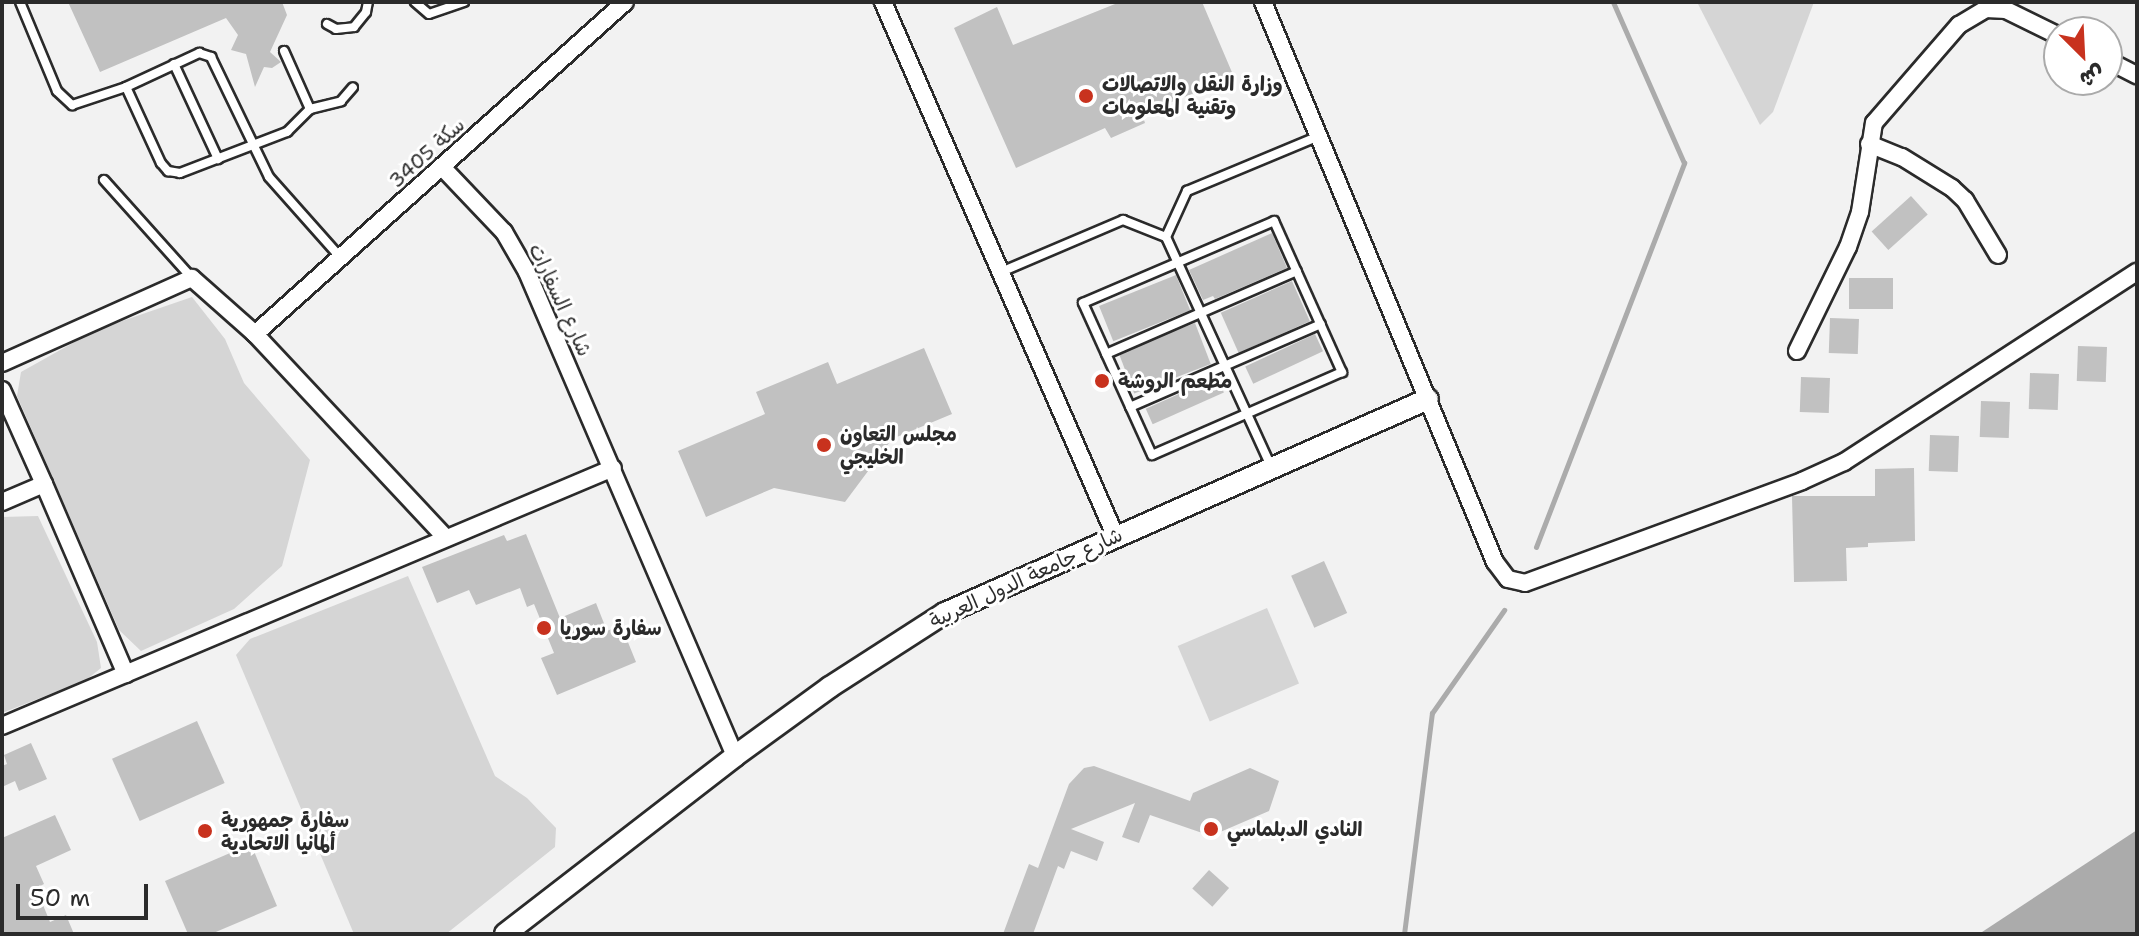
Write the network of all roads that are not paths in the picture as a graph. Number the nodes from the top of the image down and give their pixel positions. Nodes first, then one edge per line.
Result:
1 (20, 2) edge
2 (368, 2) edge
3 (415, 2) edge
4 (464, 2) edge
5 (625, 2) edge
6 (883, 2) edge
7 (1263, 2) edge
8 (2008, 6) edge
9 (327, 24) dead end
10 (2043, 27) edge
11 (284, 51) dead end
12 (174, 64) junction
13 (126, 87) junction
14 (353, 87) dead end
15 (310, 109) junction
16 (1317, 137) junction
17 (1869, 144) junction
18 (254, 145) junction
19 (218, 159) junction
20 (442, 167) junction
21 (104, 180) dead end
22 (1166, 237) junction
23 (1998, 255) dead end
24 (340, 257) junction
25 (1178, 263) junction
26 (1297, 271) junction
27 (1000, 272) junction
28 (2137, 272) edge
29 (192, 278) junction
30 (1201, 313) junction
31 (1321, 324) junction
32 (255, 334) junction
33 (1797, 351) dead end
34 (1106, 354) junction
35 (2, 363) edge
36 (1225, 366) junction
37 (2, 390) edge
38 (1428, 399) junction
39 (1130, 407) junction
40 (1247, 414) junction
41 (1271, 467) junction
42 (613, 468) junction
43 (44, 484) junction
44 (2, 502) edge
45 (1115, 535) junction
46 (446, 538) junction
47 (126, 674) junction
48 (2, 726) edge
49 (735, 756) junction
50 (505, 934) edge

1 - 13 lane
2 - 9 lane
3 - 4 lane
5 - 20 street, سكة 3405
6 - 27 street
7 - 16 street
8 - 10 street
8 - 17 street
11 - 15 lane
12 - 13 lane
12 - 18 lane
12 - 19 lane
13 - 19 lane
14 - 15 lane
15 - 18 lane
16 - 22 lane
16 - 38 street
17 - 23 street
17 - 33 street
18 - 19 lane
18 - 24 lane
20 - 24 street, سكة 3405
20 - 42 street, شارع السفارات
21 - 29 lane
22 - 25 lane
22 - 27 lane
24 - 32 street, سكة 3405
25 - 26 lane
25 - 30 lane
25 - 34 lane
26 - 30 lane
26 - 31 lane
27 - 45 street
28 - 38 street
29 - 32 street
29 - 35 street
30 - 34 lane
30 - 36 lane
31 - 36 lane
31 - 40 lane
32 - 46 street
34 - 39 lane
36 - 39 lane
36 - 40 lane
37 - 43 street
38 - 41 street, شارع جامعة الدول العربية
39 - 40 lane
40 - 41 lane
41 - 45 street, شارع جامعة الدول العربية
42 - 46 street
42 - 49 street, شارع السفارات
43 - 44 street
43 - 47 street
45 - 49 street, شارع جامعة الدول العربية
46 - 47 street
47 - 48 street
49 - 50 street, شارع جامعة الدول العربية

